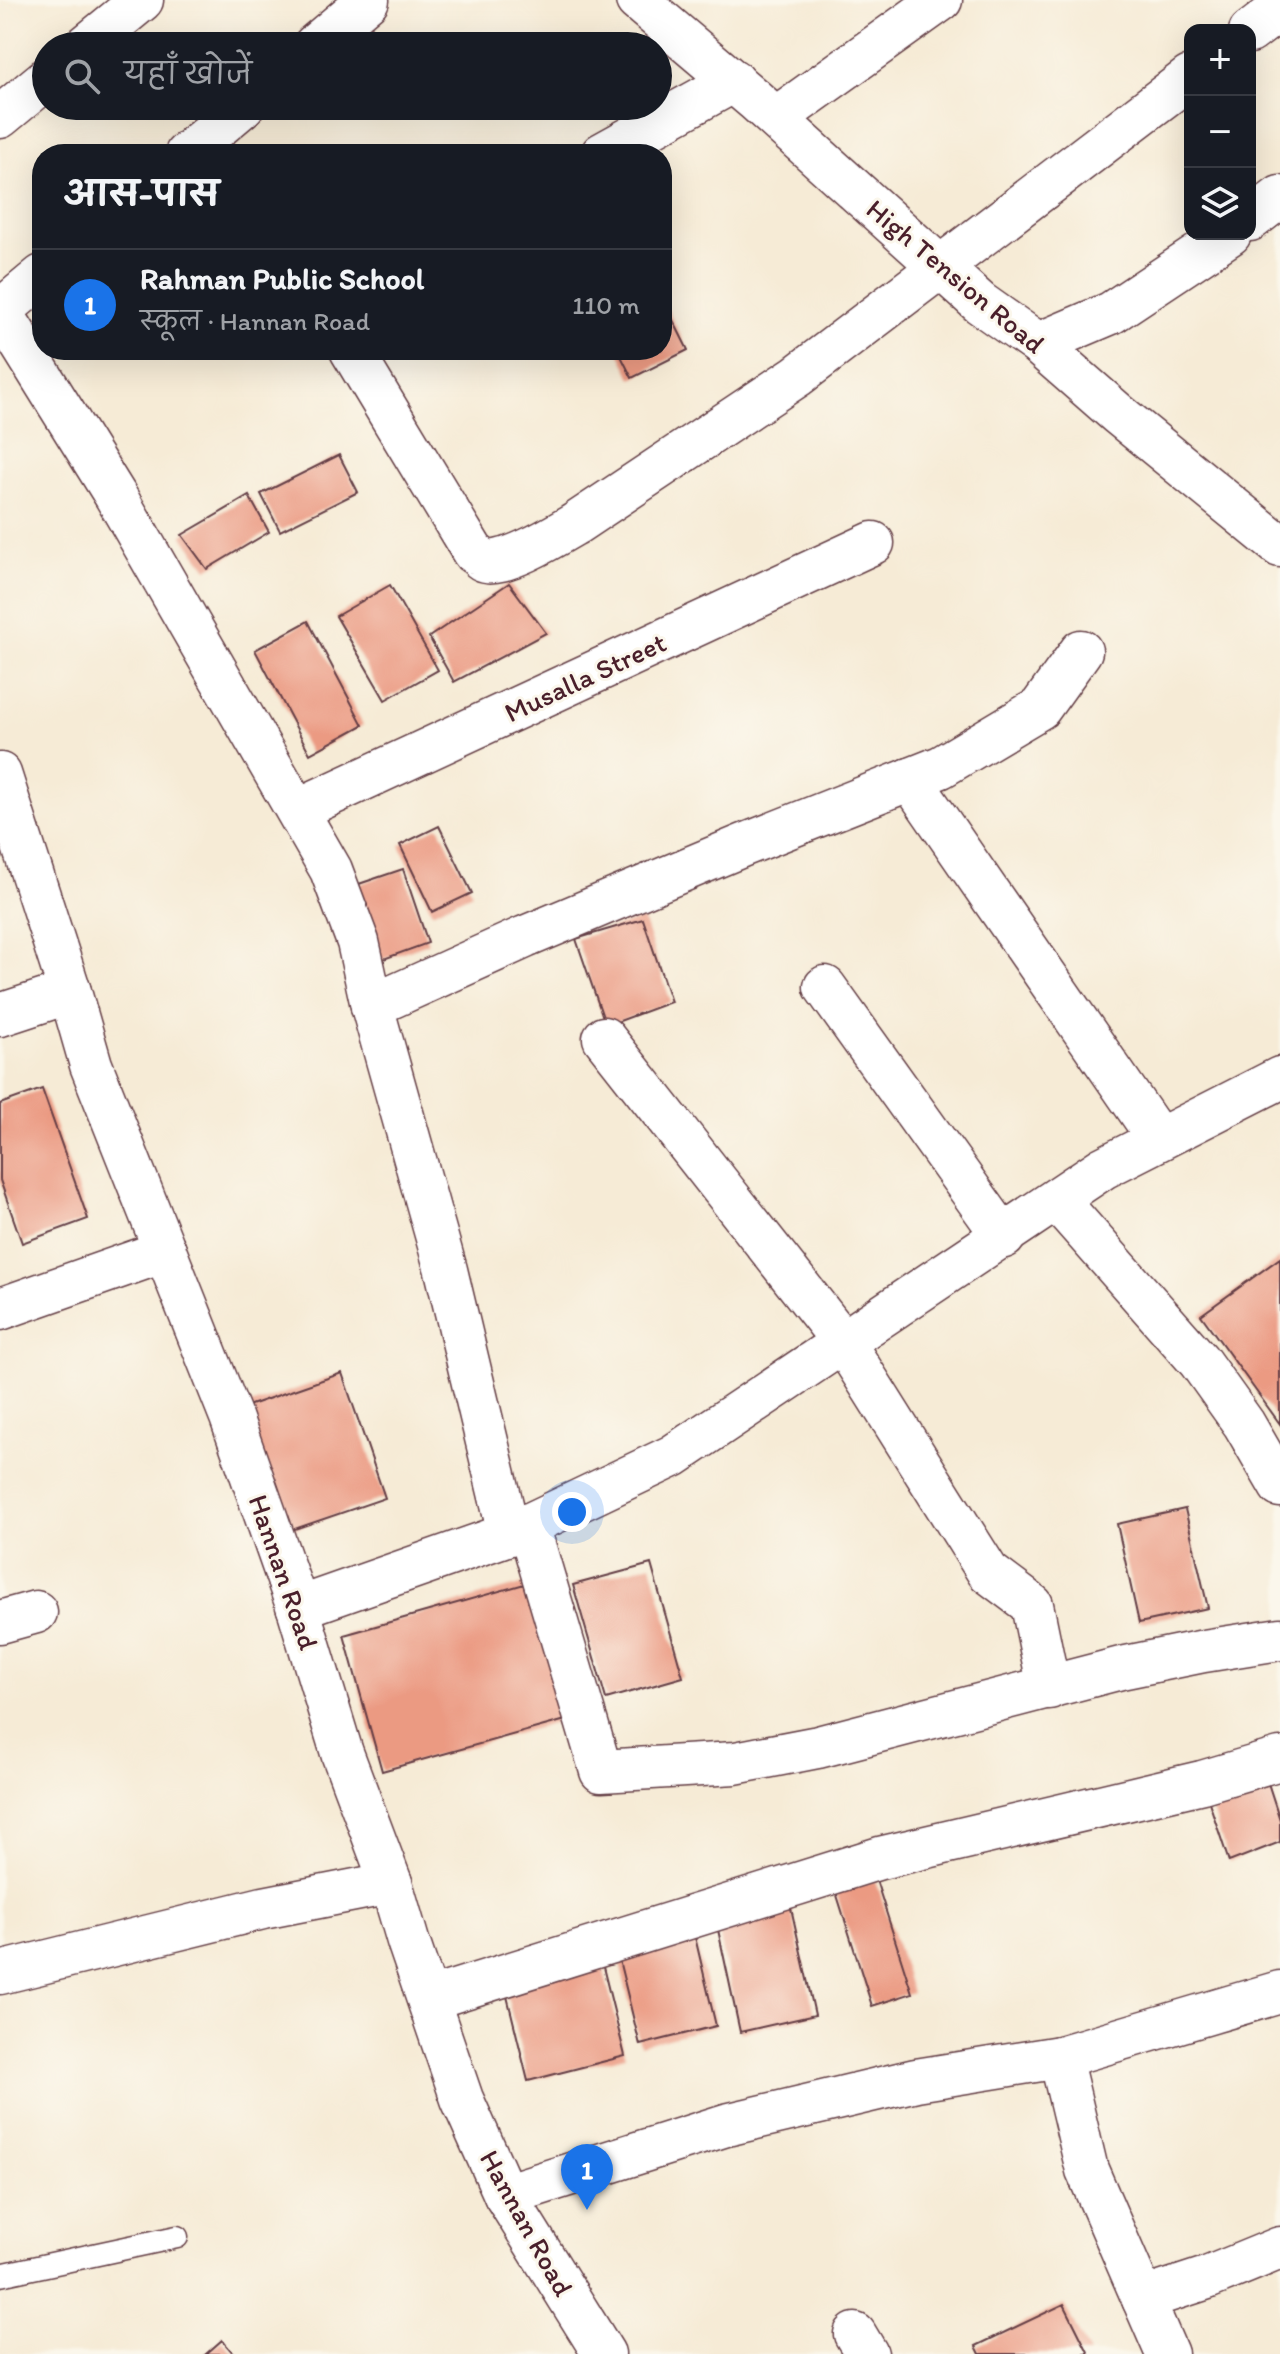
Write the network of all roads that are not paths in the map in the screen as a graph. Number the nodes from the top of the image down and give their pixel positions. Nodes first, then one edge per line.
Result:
1 (142, 0) edge
2 (368, 0) edge
3 (637, 0) edge
4 (941, 0) edge
5 (1280, 9) edge
6 (1256, 27) edge
7 (103, 32) edge
8 (330, 32) edge
9 (734, 81) junction
10 (1184, 82) edge
11 (32, 91) edge
12 (672, 115) edge
13 (0, 117) edge
14 (776, 118) junction
15 (226, 120) edge
16 (663, 120) edge
17 (198, 144) edge
18 (620, 144) edge
19 (1280, 197) edge
20 (1256, 215) edge
21 (1221, 240) edge
22 (940, 267) junction
23 (32, 284) edge
24 (0, 311) edge
25 (1038, 344) junction
26 (357, 360) edge
27 (873, 543) dead end
28 (1280, 546) edge
29 (1081, 651) dead end
30 (0, 774) edge
31 (910, 779) junction
32 (297, 810) junction
33 (825, 987) dead end
34 (70, 992) junction
35 (372, 1006) junction
36 (0, 1015) edge
37 (604, 1038) dead end
38 (1280, 1078) edge
39 (1158, 1138) junction
40 (1057, 1200) junction
41 (1004, 1237) junction
42 (165, 1251) junction
43 (0, 1309) edge
44 (844, 1343) junction
45 (1280, 1486) edge
46 (519, 1529) junction
47 (298, 1608) junction
48 (1280, 1639) edge
49 (1049, 1688) junction
50 (1280, 1759) edge
51 (391, 1883) junction
52 (0, 1973) edge
53 (1280, 1992) edge
54 (429, 1999) junction
55 (1060, 2057) junction
56 (505, 2195) junction
57 (177, 2237) dead end
58 (1280, 2248) edge
59 (0, 2275) edge
60 (1143, 2299) junction
61 (604, 2354) edge
62 (1167, 2354) edge

1 - 7 street
2 - 8 street
3 - 9 street, High Tension Road
4 - 14 street
5 - 6 street
9 - 12 street
9 - 14 street, High Tension Road
10 - 22 street
11 - 13 street
14 - 22 street, High Tension Road
15 - 17 street
16 - 18 street
19 - 20 street
21 - 25 street
22 - 25 street, High Tension Road
22 - 26 street
23 - 24 street
24 - 32 street
25 - 28 street, High Tension Road
27 - 32 street, Musalla Street
29 - 31 street
30 - 34 street, Hannan Road
31 - 35 street
31 - 39 street
32 - 35 street
33 - 41 street
34 - 36 street
34 - 42 street, Hannan Road
35 - 46 street
37 - 44 street
38 - 39 street
39 - 40 street
40 - 41 street
40 - 45 street
41 - 44 street
42 - 43 street
42 - 47 street, Hannan Road
44 - 46 street
44 - 49 street
46 - 47 street
46 - 49 street
47 - 51 street, Hannan Road
48 - 49 street
50 - 54 street
51 - 52 street
51 - 54 street, Hannan Road
53 - 55 street
54 - 56 street, Hannan Road
55 - 56 street
55 - 60 street
56 - 61 street, Hannan Road
57 - 59 lane
58 - 60 street
60 - 62 street

